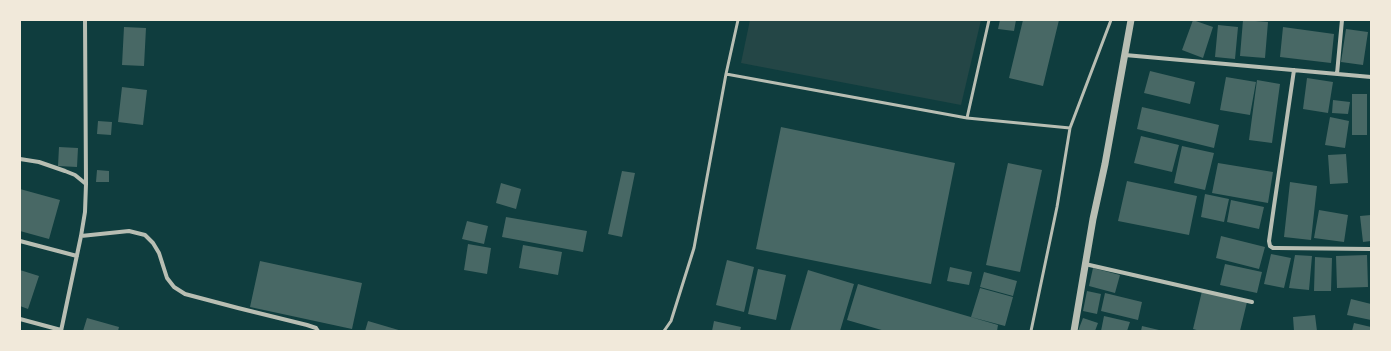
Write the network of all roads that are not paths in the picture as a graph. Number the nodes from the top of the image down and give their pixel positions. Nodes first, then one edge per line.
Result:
1 (85, 20) edge
2 (738, 20) edge
3 (989, 20) edge
4 (1111, 20) edge
5 (1131, 20) edge
6 (1342, 20) edge
7 (1124, 55) junction
8 (1294, 70) junction
9 (726, 74) junction
10 (1337, 74) junction
11 (1371, 77) edge
12 (968, 118) junction
13 (1070, 128) junction
14 (20, 159) edge
15 (86, 184) junction
16 (81, 236) junction
17 (20, 242) edge
18 (1371, 249) edge
19 (77, 256) junction
20 (1085, 264) junction
21 (1252, 302) dead end
22 (20, 319) edge
23 (61, 330) edge
24 (318, 331) edge
25 (664, 331) edge
26 (1031, 331) edge
27 (1074, 331) edge

1 - 15 street
2 - 9 lane
3 - 12 lane
4 - 13 lane
5 - 7 street
6 - 10 street
7 - 8 street
7 - 20 street
8 - 10 street
8 - 18 street
9 - 12 lane
9 - 25 lane
10 - 11 street
12 - 13 lane
13 - 26 lane
14 - 15 street
15 - 16 street
16 - 19 street
16 - 24 street
17 - 19 street
19 - 23 street
20 - 21 street
20 - 27 street
22 - 23 street

